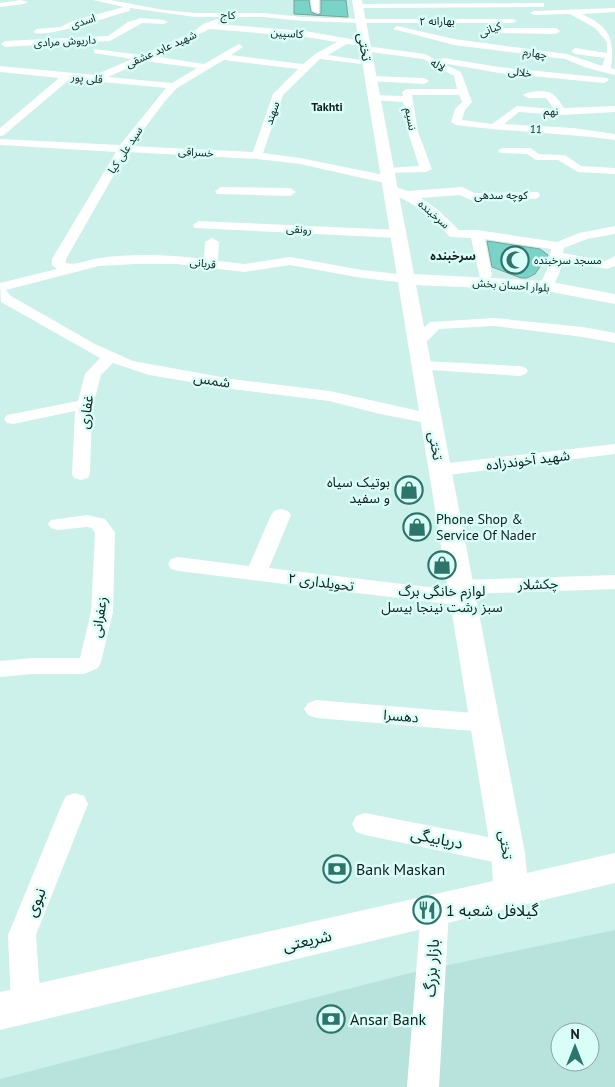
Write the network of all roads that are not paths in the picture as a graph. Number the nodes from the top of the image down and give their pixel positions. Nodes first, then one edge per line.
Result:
1 (97, 0) edge
2 (315, 0) edge
3 (552, 0) edge
4 (24, 2) dead end
5 (109, 3) junction
6 (358, 3) edge
7 (0, 5) edge
8 (541, 5) junction
9 (134, 7) junction
10 (91, 9) dead end
11 (615, 10) edge
12 (316, 11) dead end
13 (82, 12) dead end
14 (572, 12) junction
15 (534, 13) junction
16 (74, 14) dead end
17 (224, 15) junction
18 (246, 15) junction
19 (615, 19) edge
20 (588, 20) junction
21 (361, 21) junction
22 (513, 21) junction
23 (170, 23) dead end
24 (190, 25) dead end
25 (209, 26) junction
26 (556, 31) dead end
27 (27, 32) dead end
28 (84, 32) dead end
29 (481, 32) junction
30 (610, 34) edge
31 (1, 35) edge
32 (529, 39) dead end
33 (79, 40) junction
34 (345, 41) junction
35 (454, 42) junction
36 (365, 43) junction
37 (549, 47) junction
38 (309, 48) dead end
39 (328, 50) junction
40 (97, 51) dead end
41 (432, 53) junction
42 (610, 56) junction
43 (223, 57) junction
44 (142, 58) junction
45 (316, 58) junction
46 (358, 62) dead end
47 (56, 64) dead end
48 (206, 67) junction
49 (304, 67) junction
50 (0, 69) edge
51 (418, 69) dead end
52 (610, 71) edge
53 (38, 73) junction
54 (67, 76) junction
55 (95, 79) junction
56 (371, 79) junction
57 (442, 80) dead end
58 (615, 82) edge
59 (174, 86) junction
60 (462, 92) junction
61 (528, 95) dead end
62 (374, 97) junction
63 (408, 99) junction
64 (615, 109) edge
65 (562, 112) junction
66 (494, 127) junction
67 (0, 133) edge
68 (615, 137) edge
69 (0, 142) edge
70 (124, 148) junction
71 (504, 151) dead end
72 (257, 156) junction
73 (300, 161) junction
74 (615, 171) edge
75 (389, 180) junction
76 (498, 181) dead end
77 (221, 191) dead end
78 (408, 195) junction
79 (534, 195) dead end
80 (509, 196) junction
81 (199, 224) dead end
82 (615, 230) edge
83 (398, 234) junction
84 (478, 234) junction
85 (212, 242) dead end
86 (557, 251) junction
87 (211, 265) junction
88 (612, 268) edge
89 (75, 269) junction
90 (485, 275) dead end
91 (546, 286) junction
92 (408, 287) junction
93 (464, 289) junction
94 (2, 295) edge
95 (615, 299) edge
96 (615, 310) edge
97 (615, 338) edge
98 (420, 354) junction
99 (110, 357) junction
100 (520, 371) dead end
101 (86, 404) junction
102 (13, 418) dead end
103 (431, 419) junction
104 (615, 449) edge
105 (440, 470) junction
106 (81, 474) dead end
107 (281, 515) dead end
108 (58, 524) dead end
109 (178, 564) dead end
110 (256, 574) junction
111 (615, 582) edge
112 (462, 593) junction
113 (0, 669) edge
114 (316, 710) dead end
115 (485, 723) junction
116 (75, 804) dead end
117 (365, 824) dead end
118 (508, 852) junction
119 (615, 868) edge
120 (512, 892) junction
121 (435, 910) junction
122 (13, 1008) edge
123 (423, 1087) edge

1 - 5 street, کاج
2 - 12 street
3 - 8 street, کیانی
4 - 7 street
5 - 9 street, کاج
5 - 10 street
6 - 8 street
6 - 21 main road, تختی
8 - 15 street, کیانی
9 - 17 street, کاج
9 - 27 street, اسدی
11 - 14 street
13 - 16 street
14 - 15 street
14 - 20 street
15 - 22 street, کیانی
17 - 18 street, کاج
17 - 25 street, شهید عابد عشقی
18 - 21 street, کاج
18 - 36 street
19 - 20 street
20 - 30 street
21 - 22 street, بهارانه ۲
21 - 35 street, چهارم
21 - 36 main road, تختی
22 - 29 street, کیانی
23 - 33 street, داریوش مرادی
24 - 25 street
25 - 34 street, کاسپین
25 - 44 street, شهید عابد عشقی
26 - 29 street
28 - 33 street
29 - 35 street, کیانی
30 - 42 street
31 - 33 street, داریوش مرادی
32 - 37 street
34 - 36 street, کاسپین
34 - 39 street, سهند
35 - 37 street, چهارم
35 - 41 street, کیانی
36 - 41 street, لاله
36 - 56 main road, تختی
37 - 42 street
37 - 52 street, چهارم
38 - 39 street
39 - 45 street, سهند
40 - 44 street
41 - 51 street
41 - 58 street, خلالی
41 - 60 street, لاله
42 - 52 street
43 - 45 street, سید علی کیا
43 - 48 street, سید علی کیا
43 - 49 street
44 - 48 street
44 - 55 street, شهید عابد عشقی
45 - 46 street
45 - 49 street, سهند
47 - 53 street
48 - 59 street, سید علی کیا
49 - 72 street, سهند
50 - 53 street, قلی پور
53 - 54 street, قلی پور
54 - 55 street, قلی پور
54 - 67 street
55 - 59 street, قلی پور
56 - 57 street
56 - 62 main road, تختی
59 - 70 street, سید علی کیا
60 - 63 street, نسیم
60 - 66 street, 11
61 - 65 street
62 - 63 street
62 - 75 main road, تختی
63 - 75 street, نسیم
64 - 65 street, نهم
65 - 66 street, نهم
66 - 68 street, 11
69 - 70 street, خسراقی
70 - 72 street, خسراقی
70 - 89 street, سید علی کیا
71 - 74 street
72 - 73 street, خسراقی
73 - 75 street, خسراقی
73 - 77 street
75 - 78 street, سرخبنده
75 - 83 main road, تختی
76 - 80 street
78 - 80 street, کوچه سدهی
78 - 84 street, سرخبنده
79 - 80 street, کوچه سدهی
81 - 83 street, رونقی
82 - 86 street
83 - 92 main road, تختی
84 - 86 street, سرخبنده
84 - 90 street
85 - 87 street
86 - 88 street, سرخبنده
86 - 91 street
87 - 89 street, قربانی
87 - 92 street, قربانی
89 - 94 street, قربانی
91 - 93 main road, بلوار احسان بخش
91 - 95 main road, بلوار احسان بخش
92 - 93 main road, بلوار احسان بخش
92 - 98 main road, تختی
93 - 96 main road, بلوار احسان بخش
94 - 99 street, شمس
97 - 98 street
98 - 100 street
98 - 103 main road, تختی
99 - 101 street, غفاری
99 - 103 street, شمس
101 - 102 street
101 - 106 street, غفاری
103 - 105 main road, تختی
104 - 105 street, شهید آخوندزاده
105 - 112 main road, تختی
107 - 110 street
108 - 113 street, زعفرانی
109 - 110 street, تحویلداری ۲
110 - 112 street, تحویلداری ۲
111 - 112 street, چکشلار
112 - 115 main road, تختی
114 - 115 street, دهسرا
115 - 118 main road, تختی
116 - 122 street, نبوی
117 - 118 street, دریابیگی
118 - 120 main road, تختی
119 - 120 main road, شریعتی
120 - 121 main road, شریعتی
121 - 122 main road, شریعتی
121 - 123 street, بازار بزرگ

